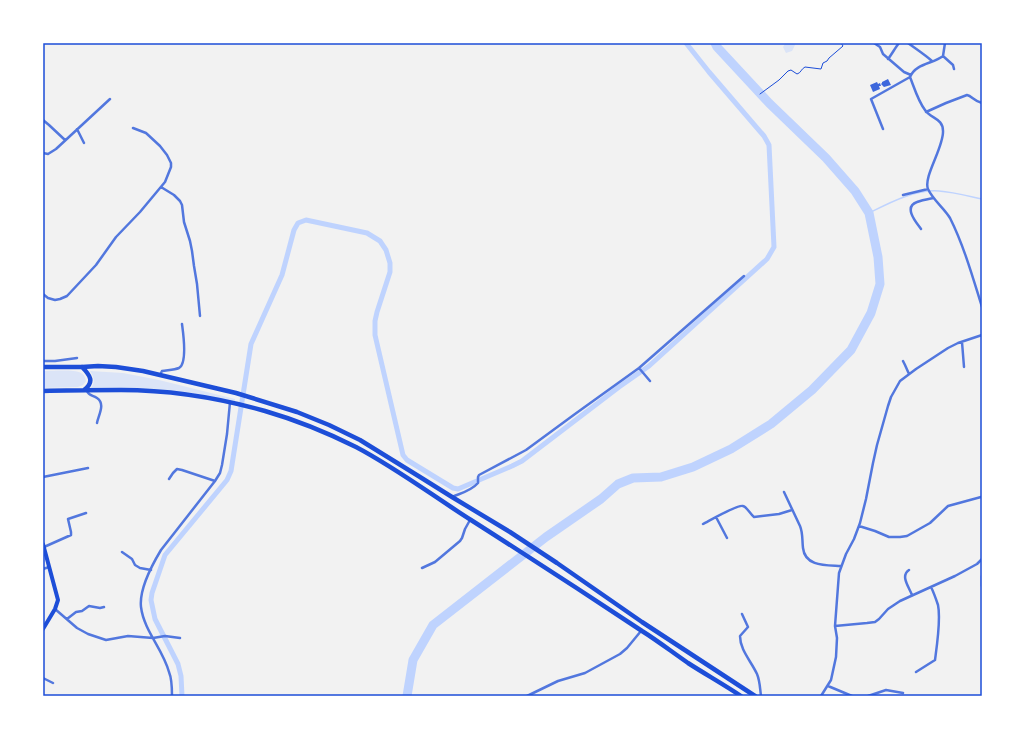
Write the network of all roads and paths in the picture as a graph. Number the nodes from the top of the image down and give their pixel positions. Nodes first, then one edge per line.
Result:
1 (841, 43) edge
2 (874, 43) edge
3 (899, 43) edge
4 (908, 43) edge
5 (945, 43) edge
6 (943, 56) junction
7 (888, 58) junction
8 (932, 61) junction
9 (954, 69) dead end
10 (910, 76) junction
11 (760, 94) dead end
12 (110, 99) dead end
13 (982, 103) edge
14 (926, 112) junction
15 (43, 120) edge
16 (133, 128) dead end
17 (77, 129) junction
18 (883, 129) dead end
19 (65, 140) junction
20 (84, 143) dead end
21 (43, 153) edge
22 (161, 187) junction
23 (928, 190) junction
24 (903, 195) dead end
25 (933, 197) junction
26 (921, 229) dead end
27 (744, 276) dead end
28 (43, 294) edge
29 (982, 307) edge
30 (200, 316) dead end
31 (182, 324) dead end
32 (982, 335) edge
33 (962, 342) junction
34 (77, 358) dead end
35 (43, 361) edge
36 (903, 361) dead end
37 (43, 367) edge
38 (82, 368) junction
39 (640, 368) junction
40 (964, 368) dead end
41 (909, 374) junction
42 (160, 375) junction
43 (650, 381) dead end
44 (85, 390) junction
45 (43, 391) edge
46 (231, 402) junction
47 (97, 423) dead end
48 (360, 440) junction
49 (357, 448) junction
50 (88, 468) dead end
51 (43, 477) edge
52 (169, 479) dead end
53 (215, 480) junction
54 (784, 492) dead end
55 (452, 497) junction
56 (981, 497) edge
57 (792, 510) junction
58 (86, 513) dead end
59 (716, 517) junction
60 (470, 520) junction
61 (703, 524) dead end
62 (859, 526) junction
63 (727, 538) dead end
64 (43, 545) edge
65 (122, 552) dead end
66 (981, 560) edge
67 (841, 566) junction
68 (49, 567) junction
69 (422, 568) dead end
70 (43, 569) edge
71 (151, 570) junction
72 (909, 570) dead end
73 (982, 576) edge
74 (982, 586) edge
75 (931, 587) junction
76 (912, 595) junction
77 (104, 607) dead end
78 (55, 609) junction
79 (742, 614) dead end
80 (67, 619) junction
81 (835, 626) junction
82 (43, 629) edge
83 (642, 631) junction
84 (155, 638) junction
85 (180, 638) dead end
86 (916, 672) dead end
87 (43, 678) edge
88 (53, 684) dead end
89 (828, 686) junction
90 (903, 693) dead end
91 (748, 694) edge
92 (172, 696) edge
93 (527, 696) edge
94 (741, 696) edge
95 (755, 696) edge
96 (761, 696) edge
97 (821, 696) edge
98 (851, 696) edge
99 (868, 696) edge

1 - 11 path
2 - 7 street
3 - 7 street
4 - 8 street
5 - 6 street
6 - 8 street
6 - 9 street
7 - 10 street
8 - 10 street
10 - 14 street
10 - 18 street
12 - 17 street
13 - 14 street
14 - 23 street
15 - 19 street
16 - 22 street
17 - 19 street
17 - 20 street
19 - 21 street
22 - 28 street
22 - 30 street
23 - 24 street
23 - 25 street
25 - 26 street
25 - 29 street
27 - 39 street
31 - 42 street
32 - 33 street
33 - 40 street
33 - 41 street
34 - 35 street
36 - 41 street
37 - 38 highway
38 - 42 highway
38 - 44 highway
39 - 43 street
39 - 55 street
41 - 62 street
42 - 48 highway
44 - 45 highway
44 - 46 highway
44 - 47 street
46 - 49 highway
46 - 53 street
48 - 49 highway
48 - 55 highway
49 - 60 highway
50 - 51 street
52 - 53 street
53 - 71 street
54 - 57 street
55 - 91 highway
56 - 62 street
57 - 59 street
57 - 67 street
58 - 64 street
59 - 61 street
59 - 63 street
60 - 69 street
60 - 83 highway
62 - 67 street
64 - 68 main road
65 - 71 street
66 - 75 street
67 - 81 street
68 - 70 street
68 - 78 main road
71 - 84 street
72 - 76 street
73 - 74 street
75 - 76 street
75 - 86 street
76 - 81 street
77 - 80 street
78 - 80 street
78 - 82 main road
79 - 96 street
80 - 84 street
81 - 89 street
83 - 93 street
83 - 94 highway
84 - 85 street
84 - 92 street
87 - 88 street
89 - 97 street
89 - 98 street
90 - 99 street
91 - 95 highway

